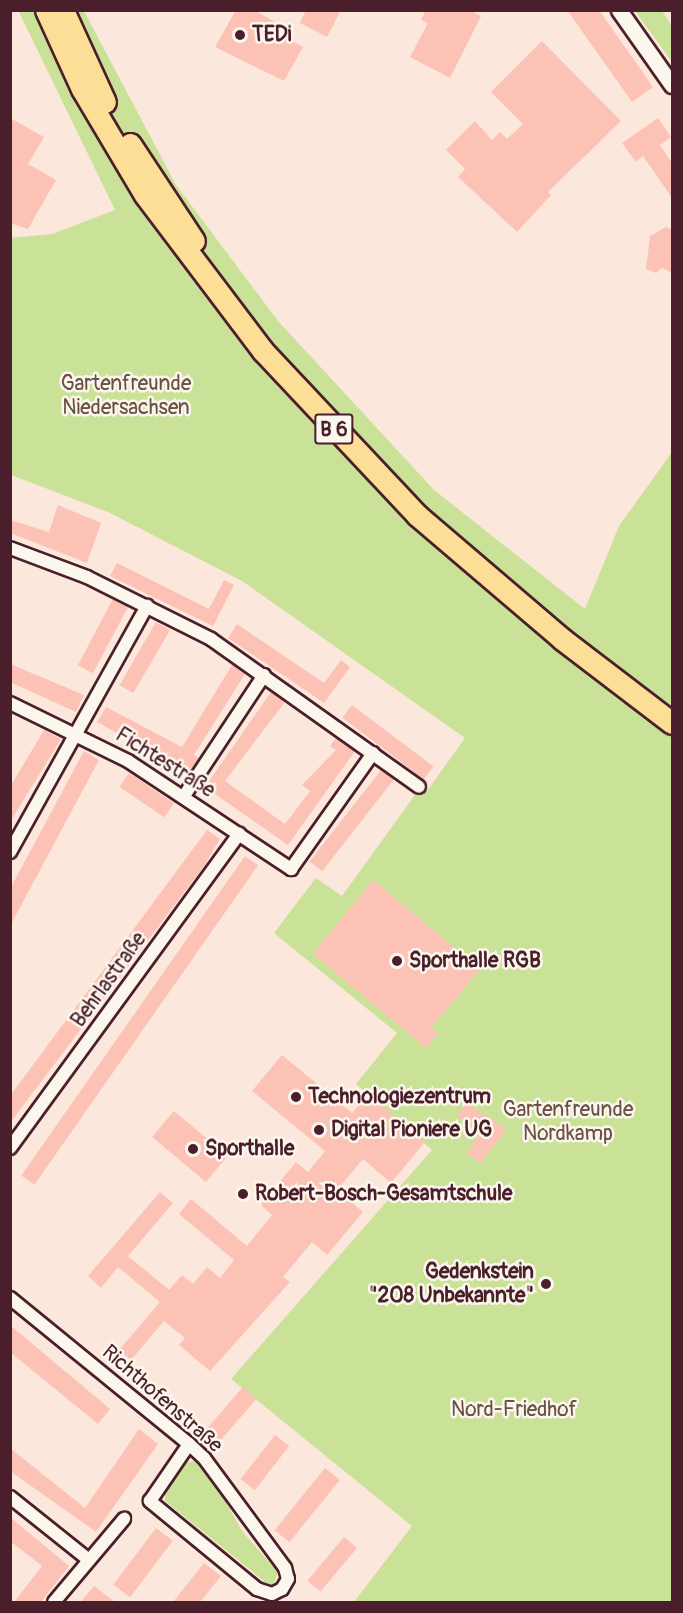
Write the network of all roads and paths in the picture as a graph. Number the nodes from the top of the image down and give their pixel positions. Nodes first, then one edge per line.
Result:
1 (46, 10) edge
2 (63, 10) edge
3 (619, 10) edge
4 (672, 85) edge
5 (10, 548) edge
6 (147, 606) junction
7 (264, 675) junction
8 (10, 703) edge
9 (672, 705) edge
10 (672, 723) edge
11 (76, 733) junction
12 (373, 753) junction
13 (419, 787) dead end
14 (184, 796) junction
15 (239, 834) junction
16 (10, 852) edge
17 (10, 1148) edge
18 (10, 1298) edge
19 (189, 1444) junction
20 (10, 1497) edge
21 (124, 1519) dead end
22 (89, 1560) junction
23 (54, 1602) edge

1 - 10 highway, B 6
2 - 9 highway, B 6
3 - 4 street
5 - 6 street
6 - 7 street
6 - 11 street
7 - 12 street
7 - 14 street
8 - 11 street, Fichtestraße
11 - 14 street, Fichtestraße
11 - 16 street
12 - 13 street
12 - 15 street, Fichtestraße
14 - 15 street, Fichtestraße
15 - 17 street, Behrlastraße
18 - 19 street, Richthofenstraße
19 - 19 street, Richthofenstraße
20 - 22 street
21 - 22 street
22 - 23 street

